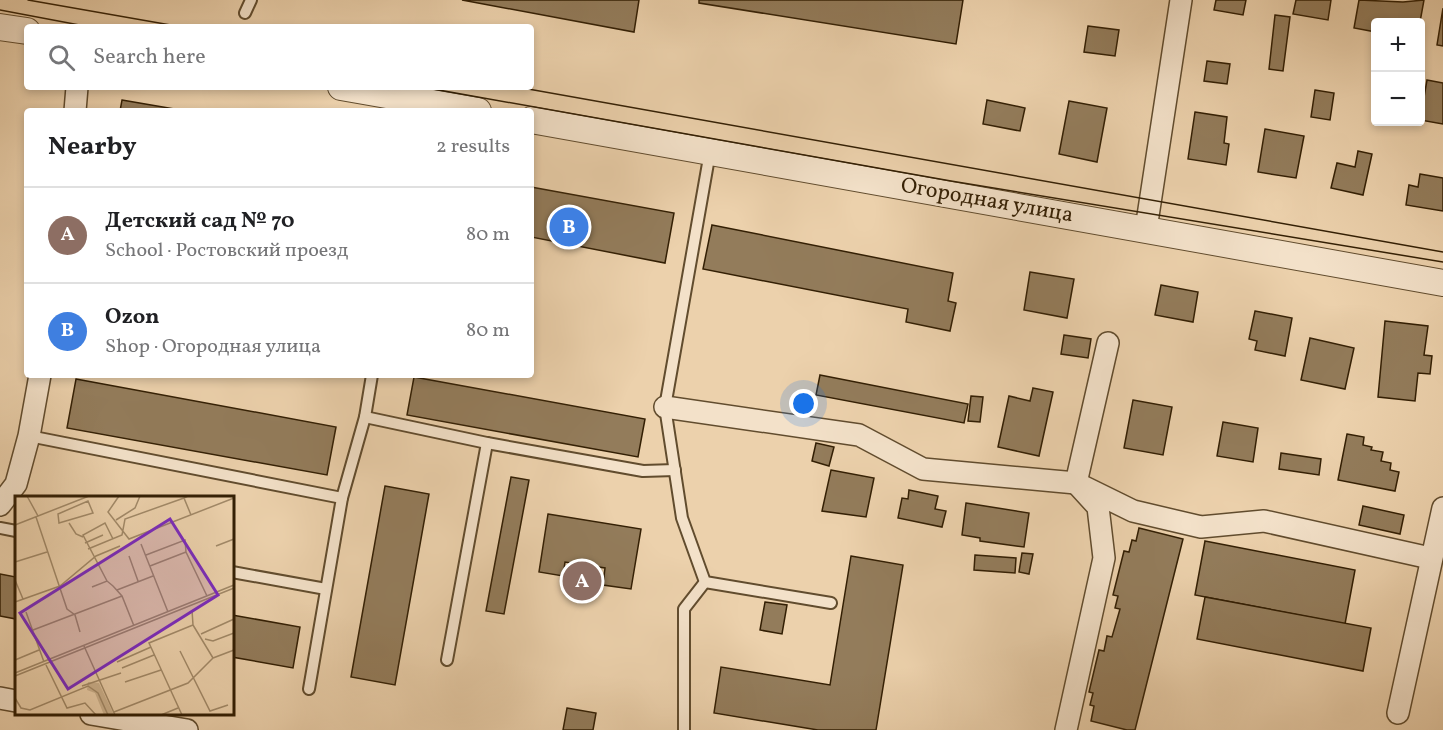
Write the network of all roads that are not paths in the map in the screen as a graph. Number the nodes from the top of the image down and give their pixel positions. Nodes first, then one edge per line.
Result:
1 (251, 0) edge
2 (1181, 0) edge
3 (245, 13) dead end
4 (0, 27) edge
5 (24, 31) edge
6 (77, 90) edge
7 (353, 90) edge
8 (416, 106) edge
9 (75, 108) edge
10 (441, 108) edge
11 (534, 120) edge
12 (711, 150) junction
13 (1146, 229) junction
14 (1443, 284) edge
15 (1108, 343) dead end
16 (39, 378) edge
17 (372, 378) edge
18 (665, 407) junction
19 (365, 417) junction
20 (29, 436) junction
21 (487, 443) junction
22 (675, 470) junction
23 (1076, 483) junction
24 (342, 498) junction
25 (0, 505) edge
26 (1443, 508) edge
27 (0, 528) edge
28 (15, 531) edge
29 (1430, 558) junction
30 (234, 572) edge
31 (705, 582) junction
32 (326, 589) junction
33 (831, 603) dead end
34 (447, 660) dead end
35 (309, 689) dead end
36 (0, 698) edge
37 (15, 701) edge
38 (1398, 713) dead end
39 (98, 715) edge
40 (188, 730) edge
41 (684, 730) edge
42 (1066, 730) edge

1 - 3 lane
2 - 13 street
4 - 5 street
6 - 9 street
7 - 8 street
8 - 10 street
11 - 12 street, Огородная улица
12 - 13 street, Огородная улица
12 - 18 lane
13 - 14 street, Огородная улица
15 - 23 street
16 - 20 street
17 - 19 lane
18 - 22 lane
18 - 23 street
19 - 21 lane
19 - 24 lane
20 - 24 lane
20 - 25 street
21 - 22 lane
21 - 34 lane
22 - 31 lane
23 - 29 street
23 - 42 street
24 - 32 lane
26 - 29 street
27 - 28 lane
29 - 38 street
30 - 32 lane
31 - 33 lane
31 - 41 lane
32 - 35 lane
36 - 37 street
39 - 40 street

